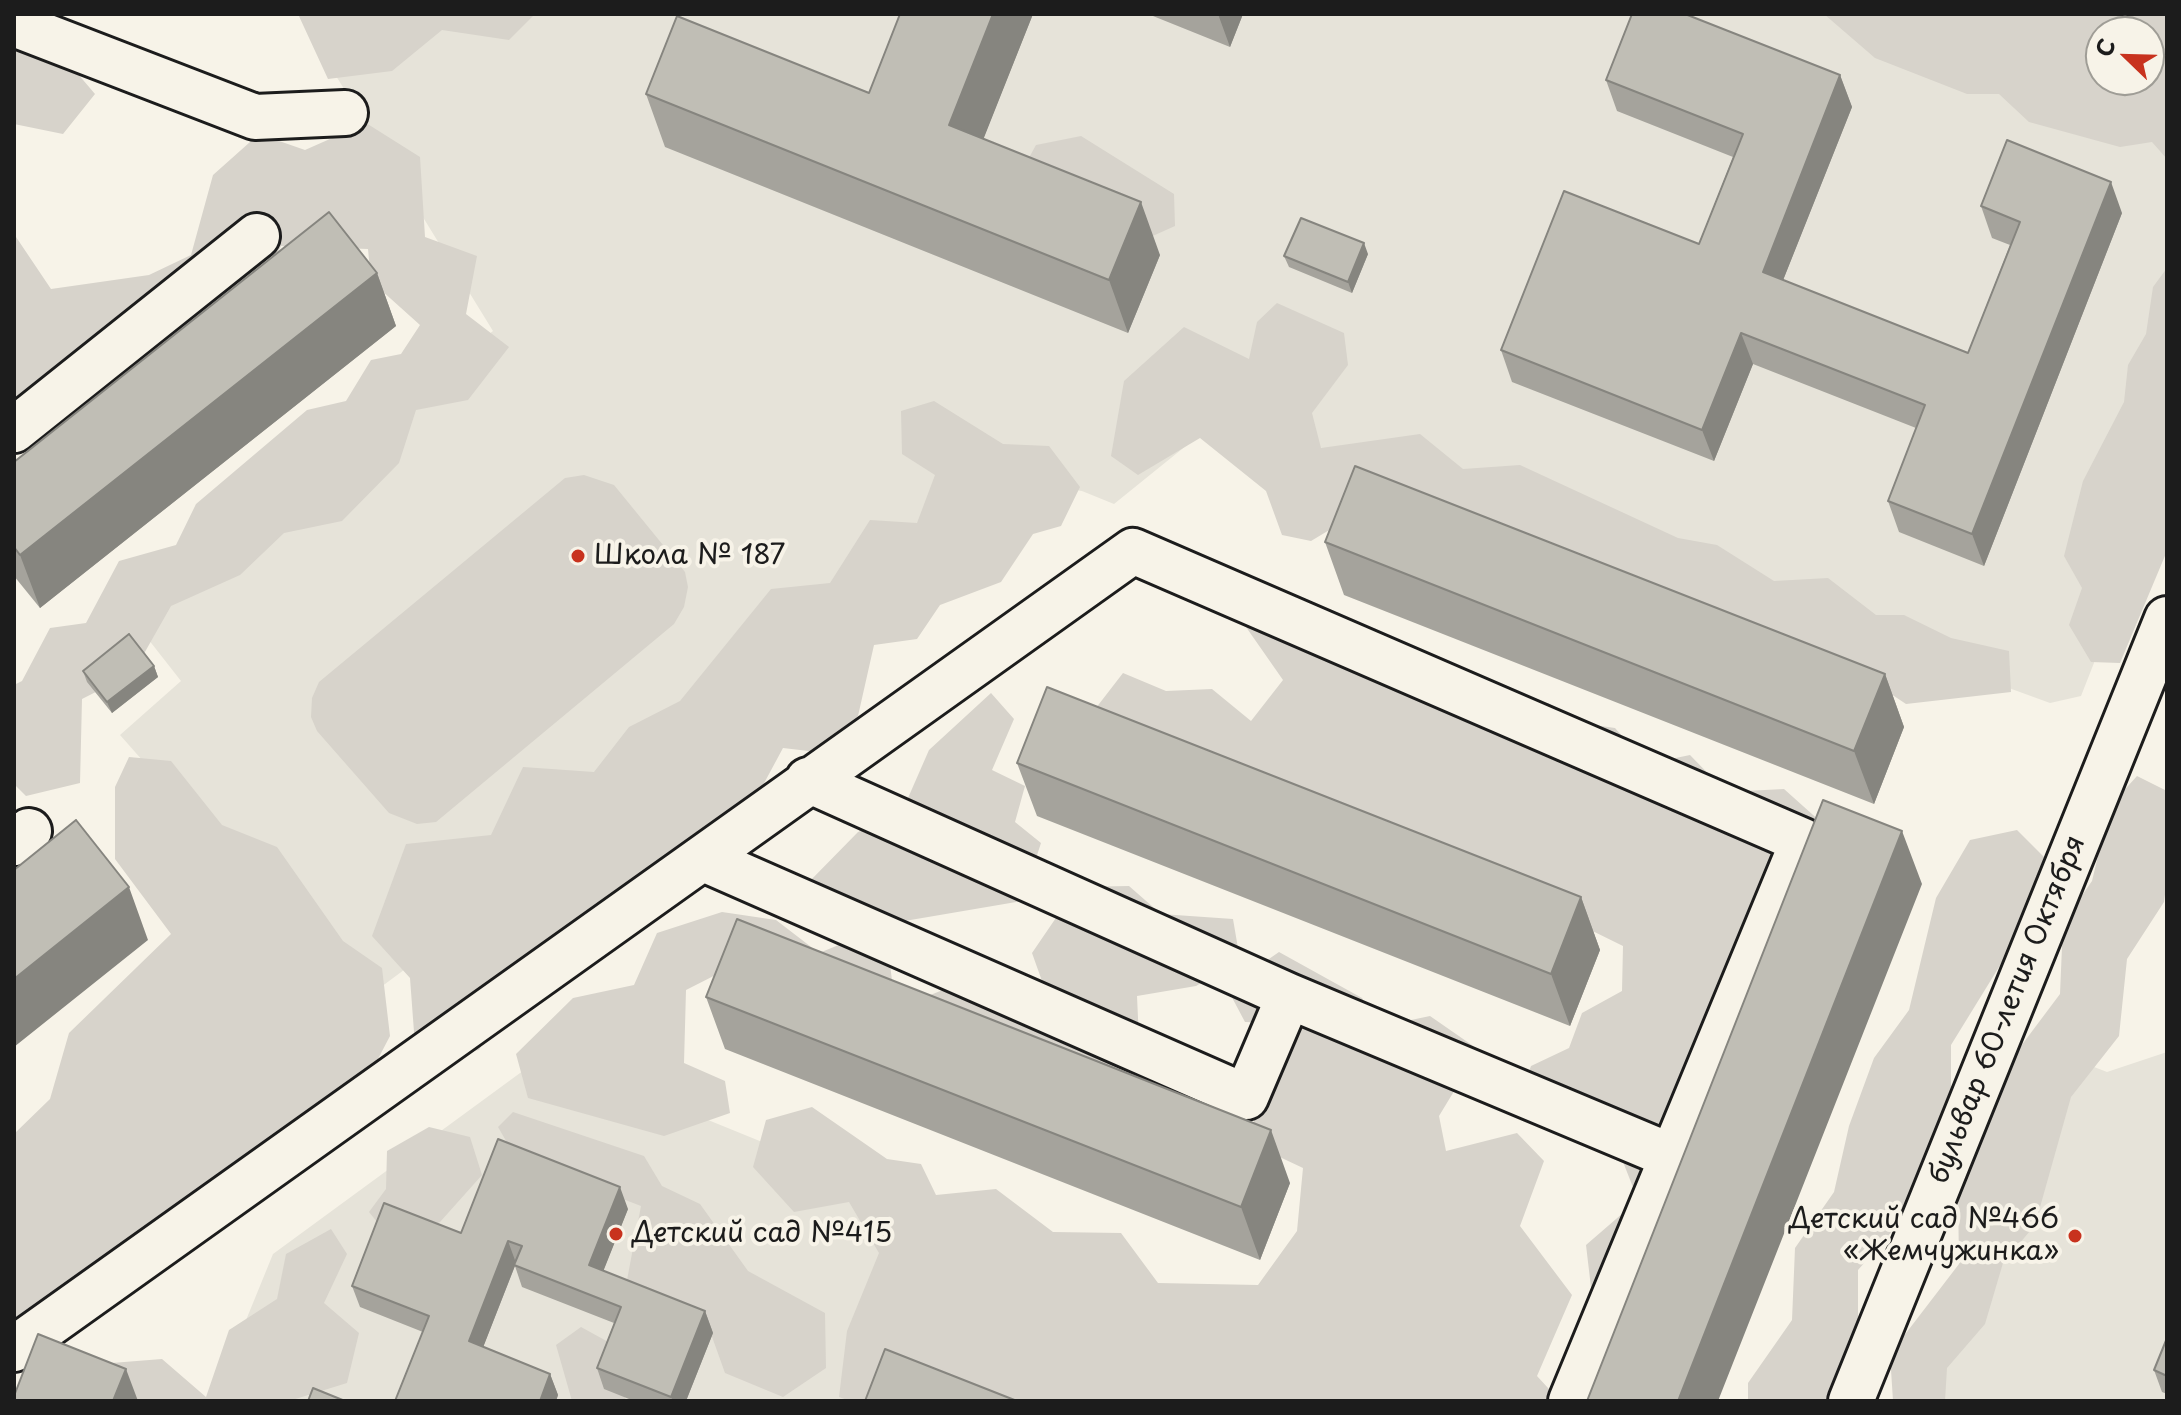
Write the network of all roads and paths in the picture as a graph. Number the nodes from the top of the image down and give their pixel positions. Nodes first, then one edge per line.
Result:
1 (14, 24) edge
2 (345, 113) dead end
3 (257, 236) dead end
4 (14, 430) edge
5 (2167, 619) edge
6 (808, 780) junction
7 (704, 859) junction
8 (1289, 996) junction
9 (1673, 1157) junction
10 (14, 1349) edge
11 (1571, 1401) edge
12 (1851, 1401) edge

1 - 2 street
3 - 4 street
5 - 12 street, бульвар 60-летия Октября
6 - 7 street
6 - 8 street
6 - 9 street
7 - 8 street
7 - 10 street
8 - 9 street
9 - 11 street

